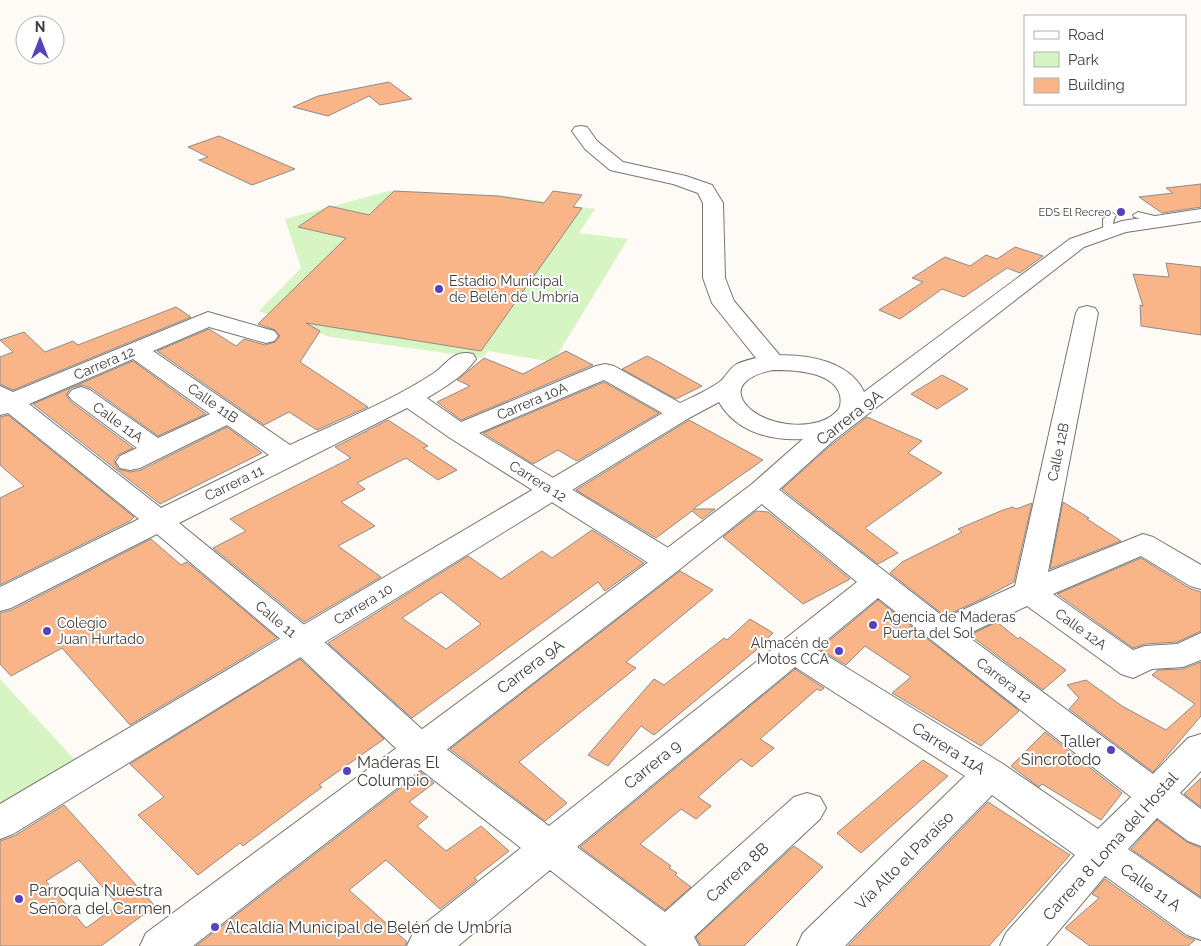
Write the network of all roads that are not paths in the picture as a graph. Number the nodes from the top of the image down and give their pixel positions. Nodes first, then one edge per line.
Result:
1 (581, 132) dead end
2 (1201, 215) edge
3 (1087, 313) dead end
4 (266, 336) dead end
5 (136, 350) junction
6 (464, 359) dead end
7 (772, 363) junction
8 (895, 381) junction
9 (845, 382) junction
10 (729, 387) junction
11 (81, 395) dead end
12 (409, 397) junction
13 (3, 401) edge
14 (680, 413) junction
15 (230, 414) junction
16 (842, 421) junction
17 (459, 432) junction
18 (155, 449) junction
19 (288, 456) junction
20 (130, 462) dead end
21 (553, 490) junction
22 (762, 490) junction
23 (158, 520) junction
24 (669, 562) junction
25 (1201, 579) edge
26 (877, 582) junction
27 (1029, 592) junction
28 (0, 600) edge
29 (942, 633) junction
30 (302, 640) junction
31 (1201, 645) edge
32 (793, 650) junction
33 (1201, 748) edge
34 (420, 749) junction
35 (990, 774) junction
36 (1155, 796) junction
37 (807, 808) dead end
38 (0, 823) edge
39 (1201, 830) edge
40 (549, 848) junction
41 (1101, 852) junction
42 (1201, 922) edge
43 (672, 942) edge
44 (161, 946) edge
45 (428, 946) edge
46 (818, 946) edge
47 (1021, 946) edge

1 - 7 street
2 - 8 street, Carrera 9A
3 - 27 street, Calle 12B
4 - 5 street, Carrera 12
5 - 13 street, Carrera 12
5 - 15 street, Calle 11B
6 - 12 street, Carrera 11
7 - 9 street
7 - 10 street, Carrera 10
8 - 9 street, Carrera 9A
8 - 16 street, Carrera 9A
9 - 16 street
10 - 14 street, Carrera 10
10 - 16 street
11 - 18 street, Calle 11A
12 - 17 street, Carrera 12
12 - 19 street, Carrera 11
13 - 23 street, Calle 11
14 - 17 street, Carrera 10A
14 - 21 street, Carrera 10
15 - 18 street
15 - 19 street, Calle 11B
16 - 22 street, Carrera 9A
17 - 21 street, Carrera 12
18 - 20 street
19 - 23 street, Carrera 11
21 - 24 street, Carrera 12
21 - 30 street, Carrera 10
22 - 24 street, Carrera 9A
22 - 26 street, Carrera 12
23 - 28 street, Carrera 11
23 - 30 street, Calle 11
24 - 34 street, Carrera 9A
25 - 27 street
26 - 29 street, Carrera 12
26 - 32 street, Carrera 9
27 - 29 street
27 - 31 street, Calle 12A
29 - 36 street, Carrera 12
30 - 34 street, Calle 11
30 - 38 street, Carrera 10
32 - 35 street, Carrera 11A
32 - 40 street, Carrera 9
33 - 36 street, Carrera 8 Loma del Hostal
34 - 40 street, Calle 11
34 - 44 street, Carrera 9A
35 - 41 street, Carrera 11A
35 - 46 street, Vía Alto el Paraíso
36 - 39 street, Carrera 12
36 - 41 street, Carrera 8 Loma del Hostal
37 - 43 street, Carrera 8B
40 - 43 street, Calle 11
40 - 45 street, Carrera 9
41 - 42 street, Calle 11 A
41 - 47 street, Carrera 8 Loma del Hostal

